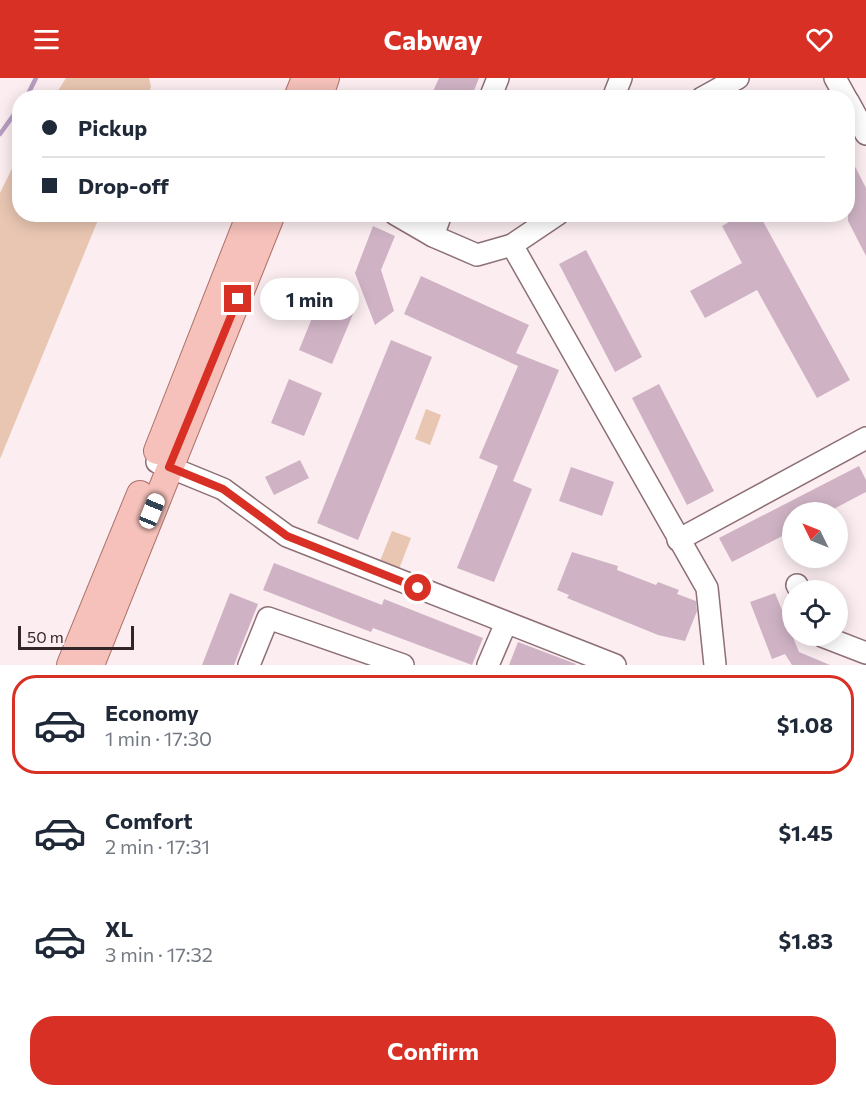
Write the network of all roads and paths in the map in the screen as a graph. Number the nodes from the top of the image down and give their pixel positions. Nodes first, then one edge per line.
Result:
1 (738, 78) edge
2 (716, 90) edge
3 (855, 114) edge
4 (866, 134) edge
5 (247, 222) edge
6 (268, 222) edge
7 (409, 222) edge
8 (438, 222) edge
9 (546, 222) edge
10 (433, 236) junction
11 (512, 245) junction
12 (866, 438) edge
13 (161, 464) junction
14 (678, 540) junction
15 (506, 623) junction
16 (848, 646) edge
17 (866, 653) edge
18 (70, 665) edge
19 (91, 665) edge
20 (249, 665) edge
21 (403, 665) edge
22 (488, 665) edge
23 (615, 665) edge
24 (715, 665) edge

1 - 2 street
3 - 4 street
5 - 13 main road
6 - 13 main road
7 - 10 street
8 - 10 street
9 - 11 street
10 - 11 street
11 - 14 street
12 - 14 street
13 - 15 street
13 - 18 main road
13 - 19 main road
14 - 24 street
15 - 22 street
15 - 23 street
16 - 17 street
20 - 21 street

